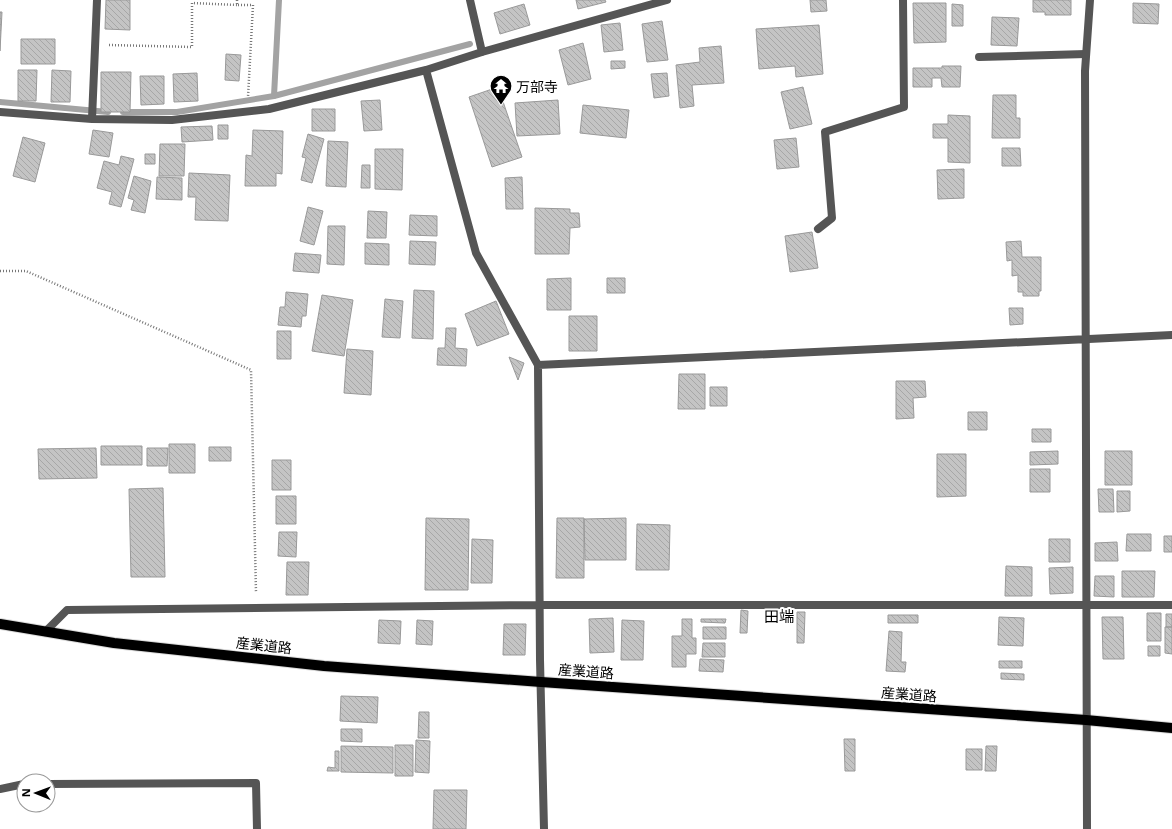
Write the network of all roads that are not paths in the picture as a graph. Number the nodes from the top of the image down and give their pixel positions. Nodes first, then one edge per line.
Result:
1 (96, 0) edge
2 (470, 0) edge
3 (667, 0) edge
4 (903, 0) edge
5 (1090, 0) edge
6 (482, 52) junction
7 (1086, 54) junction
8 (979, 57) dead end
9 (426, 70) junction
10 (0, 112) edge
11 (92, 119) junction
12 (818, 229) dead end
13 (1172, 335) edge
14 (1086, 339) junction
15 (538, 365) junction
16 (540, 605) junction
17 (1086, 605) junction
18 (1172, 605) edge
19 (0, 624) edge
20 (45, 632) junction
21 (540, 682) junction
22 (1086, 720) junction
23 (1172, 728) edge
24 (56, 784) edge
25 (16, 786) edge
26 (0, 789) edge
27 (257, 829) edge
28 (544, 829) edge
29 (1087, 829) edge

1 - 11 street
2 - 6 street
3 - 6 street
4 - 12 street
5 - 7 street
6 - 9 street
7 - 8 street
7 - 14 street
9 - 11 street
9 - 15 street
10 - 11 street
13 - 14 street
14 - 15 street
14 - 17 street
15 - 16 street
16 - 17 street
16 - 20 street
16 - 21 street
17 - 18 street
17 - 22 street
19 - 20 main road, 産業道路
20 - 21 main road, 産業道路
21 - 22 main road, 産業道路
21 - 28 street
22 - 23 main road, 産業道路
22 - 29 street
24 - 27 street
25 - 26 street

